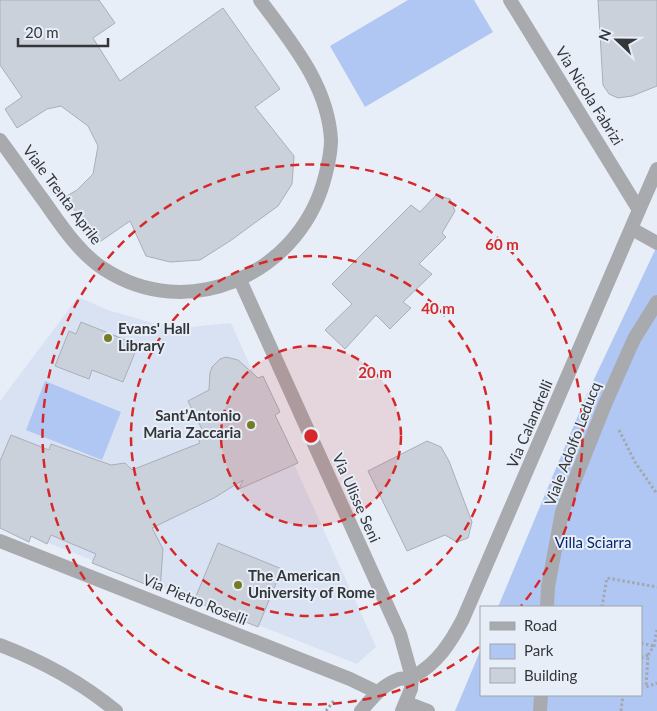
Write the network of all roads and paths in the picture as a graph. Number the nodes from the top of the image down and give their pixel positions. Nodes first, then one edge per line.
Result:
1 (260, 0) edge
2 (510, 0) edge
3 (0, 140) edge
4 (657, 169) edge
5 (639, 210) junction
6 (632, 228) junction
7 (657, 243) edge
8 (240, 280) junction
9 (657, 302) edge
10 (606, 402) junction
11 (657, 494) edge
12 (0, 540) edge
13 (657, 588) edge
14 (547, 606) edge
15 (602, 606) edge
16 (657, 630) edge
17 (642, 643) edge
18 (0, 645) edge
19 (654, 646) junction
20 (648, 655) junction
21 (642, 658) edge
22 (412, 678) junction
23 (657, 683) edge
24 (377, 692) junction
25 (541, 696) edge
26 (623, 696) edge
27 (335, 699) dead end
28 (404, 707) edge
29 (116, 711) edge
30 (326, 711) edge
31 (361, 711) edge
32 (428, 711) edge
33 (540, 711) edge
34 (621, 711) edge

1 - 8 street, Viale Trenta Aprile
2 - 5 street, Via Nicola Fabrizi
3 - 8 street, Viale Trenta Aprile
4 - 5 street, Via Calandrelli
5 - 6 street, Via Calandrelli
6 - 7 street
6 - 22 street, Via Calandrelli
8 - 22 street, Via Ulisse Seni
9 - 10 street, Viale Adolfo Leducq
10 - 11 path
10 - 14 street, Viale Adolfo Leducq
12 - 24 street, Via Pietro Roselli
13 - 15 path
16 - 19 path
17 - 19 path
18 - 29 street
19 - 20 path
20 - 21 path
20 - 23 path
22 - 24 street, Via Calandrelli
22 - 28 street
24 - 31 street, Via Calandrelli
25 - 33 street
26 - 34 path
27 - 30 path
28 - 32 street

